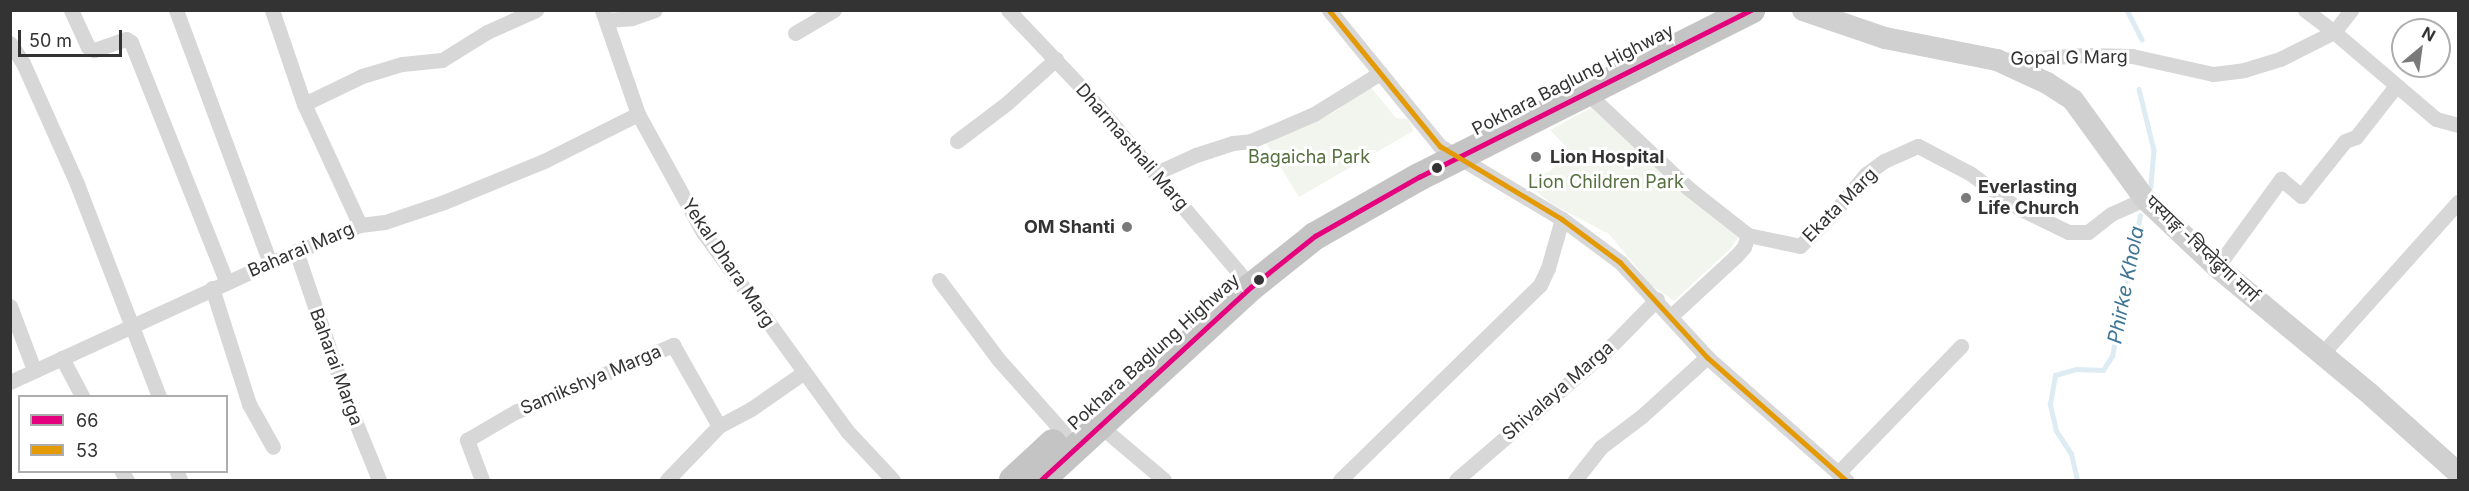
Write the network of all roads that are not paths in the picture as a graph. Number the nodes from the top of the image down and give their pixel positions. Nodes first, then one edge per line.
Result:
1 (71, 10) edge
2 (176, 10) edge
3 (272, 10) edge
4 (536, 10) edge
5 (655, 10) edge
6 (834, 10) edge
7 (1008, 10) edge
8 (1329, 10) edge
9 (1711, 10) edge
10 (1751, 10) edge
11 (1803, 10) edge
12 (2305, 10) edge
13 (2351, 10) edge
14 (604, 15) edge
15 (2334, 32) junction
16 (795, 33) dead end
17 (10, 43) edge
18 (1056, 59) junction
19 (1997, 60) junction
20 (17, 66) edge
21 (1380, 73) junction
22 (2395, 87) junction
23 (1588, 94) junction
24 (304, 104) junction
25 (638, 114) junction
26 (2458, 125) edge
27 (957, 141) dead end
28 (1449, 152) junction
29 (1156, 173) junction
30 (2145, 199) junction
31 (2458, 202) edge
32 (1562, 219) junction
33 (360, 225) junction
34 (1748, 235) junction
35 (296, 252) junction
36 (270, 262) junction
37 (2217, 267) junction
38 (939, 279) dead end
39 (1245, 281) junction
40 (219, 285) junction
41 (1657, 299) junction
42 (10, 306) edge
43 (1671, 316) junction
44 (131, 326) junction
45 (1960, 346) dead end
46 (1707, 357) junction
47 (62, 358) junction
48 (2328, 359) junction
49 (34, 370) junction
50 (803, 373) junction
51 (10, 382) edge
52 (81, 395) edge
53 (159, 395) edge
54 (1093, 420) junction
55 (719, 426) junction
56 (1064, 433) junction
57 (273, 447) dead end
58 (2458, 473) edge
59 (1842, 477) edge
60 (379, 480) edge
61 (482, 480) edge
62 (667, 480) edge
63 (893, 480) edge
64 (1013, 480) edge
65 (1041, 480) edge
66 (1164, 480) edge
67 (1340, 480) edge
68 (1456, 480) edge
69 (1575, 480) edge

1 - 40 street
2 - 36 street
3 - 24 street
4 - 24 street
5 - 14 street, Yekal Dhara Marg
6 - 16 street
7 - 18 street, Dharmasthali Marg
8 - 21 street
9 - 28 highway, Pokhara Baglung Highway
10 - 23 highway, Pokhara Baglung Highway
11 - 19 main road, पस्याङ्ग -चिप्लेढुंगा मार्ग
12 - 15 street
13 - 15 street
14 - 25 street, Yekal Dhara Marg
15 - 19 street, Gopal G Marg
15 - 22 street
17 - 20 street
18 - 27 street
18 - 29 street, Dharmasthali Marg
19 - 30 main road, पस्याङ्ग -चिप्लेढुंगा मार्ग
20 - 44 street
21 - 28 street
21 - 29 street
22 - 26 street
22 - 37 street
23 - 28 highway, Pokhara Baglung Highway
23 - 34 street, Ekata Marg
24 - 33 street
25 - 33 street, Baharai Marg
25 - 50 street, Yekal Dhara Marg
28 - 32 street
28 - 39 highway, Pokhara Baglung Highway
29 - 39 street, Dharmasthali Marg
30 - 34 street, Ekata Marg
30 - 37 main road, पस्याङ्ग -चिप्लेढुंगा मार्ग
31 - 48 street
32 - 41 street
32 - 67 street
33 - 35 street, Baharai Marg
34 - 43 street
35 - 36 street, Baharai Marg
35 - 60 street, Baharai Marga
36 - 40 street, Baharai Marg
37 - 48 main road, पस्याङ्ग -चिप्लेढुंगा मार्ग
38 - 56 street
39 - 54 highway, Pokhara Baglung Highway
40 - 44 street, Baharai Marg
40 - 57 street
41 - 43 street
41 - 68 street, Shivalaya Marga
42 - 49 street
43 - 46 street
44 - 47 street, Baharai Marg
44 - 53 street
45 - 59 street
46 - 59 street
46 - 69 street
47 - 49 street, Baharai Marg
47 - 52 street
48 - 58 main road, पस्याङ्ग -चिप्लेढुंगा मार्ग
49 - 51 street, Baharai Marg
50 - 55 street
50 - 63 street, Yekal Dhara Marg
54 - 56 highway, Pokhara Baglung Highway
54 - 65 highway, Pokhara Baglung Highway
54 - 66 street
55 - 61 street, Samikshya Marga
55 - 62 street
56 - 64 highway, Pokhara Baglung Highway

